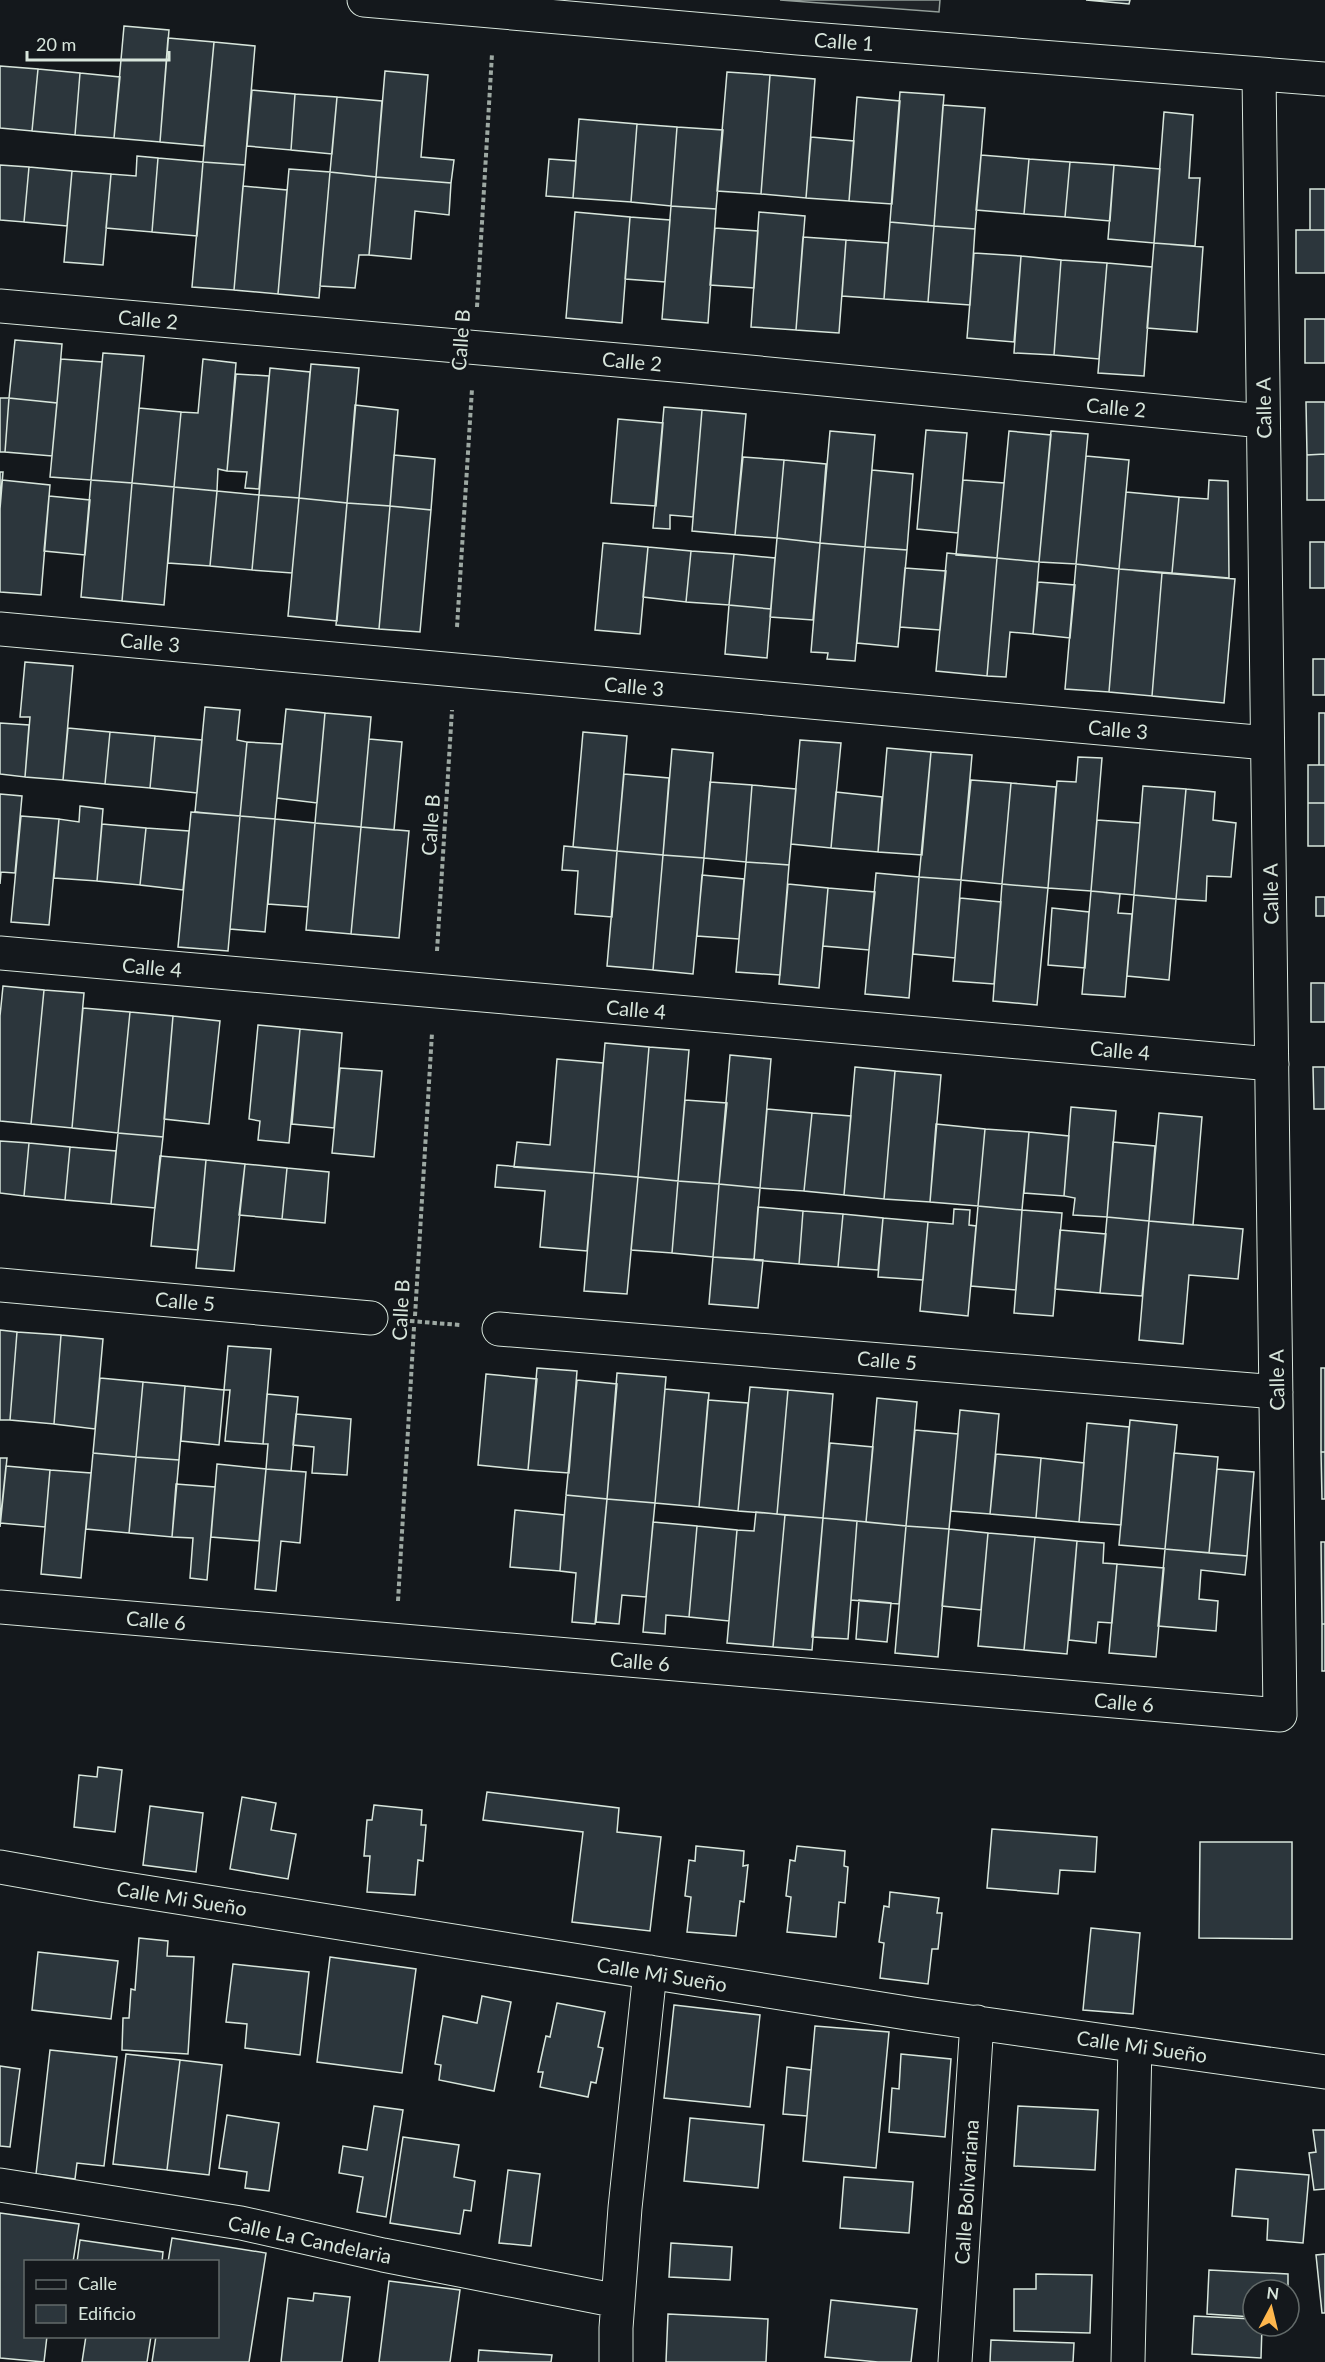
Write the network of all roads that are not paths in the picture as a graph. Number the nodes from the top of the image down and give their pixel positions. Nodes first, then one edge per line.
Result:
1 (364, 0) edge
2 (1259, 74) junction
3 (1325, 79) edge
4 (0, 306) edge
5 (1263, 421) junction
6 (0, 629) edge
7 (1267, 743) junction
8 (0, 953) edge
9 (1272, 1064) junction
10 (0, 1285) edge
11 (371, 1318) road end
12 (499, 1329) road end
13 (1276, 1392) junction
14 (0, 1607) edge
15 (1280, 1715) joint
16 (0, 1867) edge
17 (650, 1972) junction
18 (977, 2022) junction
19 (1135, 2045) junction
20 (1325, 2072) edge
21 (0, 2185) edge
22 (618, 2301) junction
23 (616, 2362) edge
24 (955, 2362) edge
25 (1128, 2362) edge

1 - 2 street, Calle 1
2 - 3 street, Calle 1
2 - 5 street, Calle A
4 - 5 street, Calle 2
5 - 7 street, Calle A
6 - 7 street, Calle 3
7 - 9 street, Calle A
8 - 9 street, Calle 4
9 - 13 street, Calle A
10 - 11 street, Calle 5
12 - 13 street, Calle 5
13 - 15 street, Calle A
14 - 15 street, Calle 6
16 - 17 street, Calle Mi Sueño
17 - 18 street, Calle Mi Sueño
17 - 22 street
18 - 19 street, Calle Mi Sueño
18 - 24 street, Calle Bolivariana
19 - 20 street, Calle Mi Sueño
19 - 25 street
21 - 22 street, Calle La Candelaria
22 - 23 street

